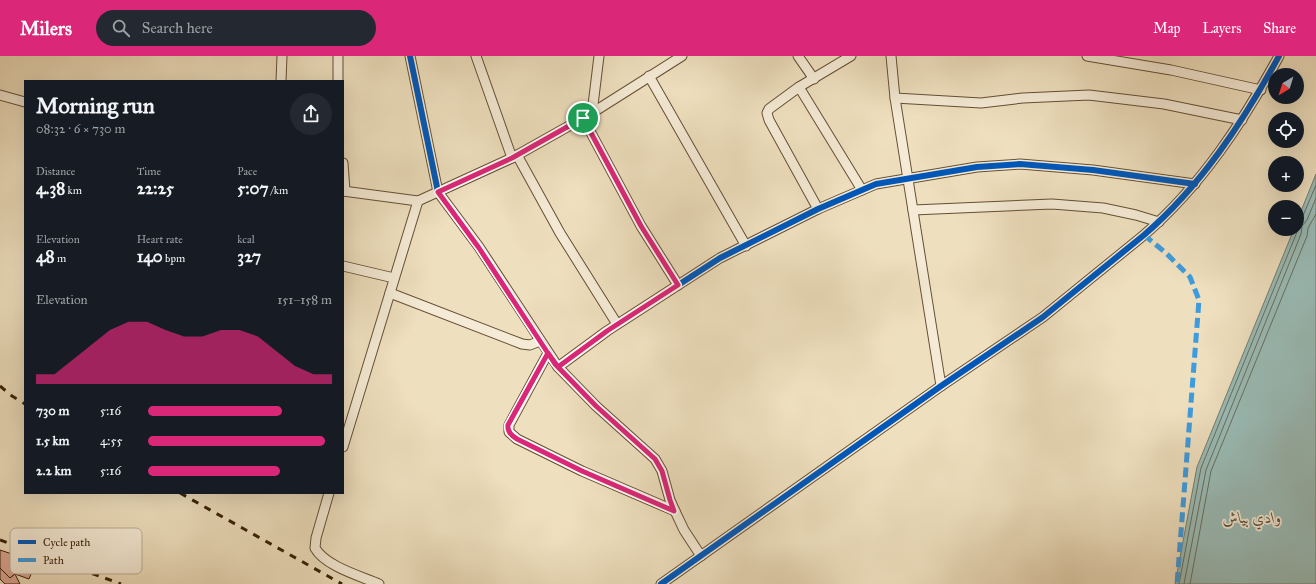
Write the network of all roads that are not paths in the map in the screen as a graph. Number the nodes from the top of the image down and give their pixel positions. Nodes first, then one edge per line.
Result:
1 (282, 56) edge
2 (338, 56) edge
3 (476, 56) edge
4 (599, 56) edge
5 (682, 56) edge
6 (798, 56) edge
7 (851, 56) edge
8 (891, 56) edge
9 (1087, 56) edge
10 (1279, 56) edge
11 (413, 57) edge
12 (650, 76) junction
13 (814, 78) junction
14 (281, 80) edge
15 (338, 80) edge
16 (800, 87) junction
17 (1261, 90) junction
18 (0, 95) edge
19 (895, 98) junction
20 (24, 102) edge
21 (592, 113) junction
22 (583, 118) junction
23 (1242, 120) junction
24 (514, 156) junction
25 (909, 179) junction
26 (1195, 184) junction
27 (862, 190) junction
28 (344, 191) edge
29 (438, 192) junction
30 (418, 201) junction
31 (818, 209) junction
32 (913, 210) junction
33 (1159, 222) junction
34 (746, 246) junction
35 (344, 266) edge
36 (394, 278) junction
37 (678, 285) junction
38 (390, 293) junction
39 (616, 324) junction
40 (540, 341) junction
41 (548, 353) junction
42 (558, 367) junction
43 (941, 386) junction
44 (344, 444) edge
45 (329, 494) edge
46 (674, 511) junction
47 (701, 556) junction
48 (379, 584) edge
49 (661, 584) edge

1 - 14 street
2 - 15 street
3 - 24 street
4 - 21 street
5 - 12 street
6 - 13 street
7 - 13 street
8 - 19 street
9 - 17 street
10 - 17 street
11 - 29 street
12 - 21 street
12 - 34 street
13 - 16 street
16 - 27 street
16 - 31 street
17 - 23 street
18 - 20 street
19 - 23 street
19 - 25 street
21 - 22 street
22 - 24 street
22 - 37 street
23 - 26 street
24 - 29 street
24 - 39 street
25 - 26 street
25 - 27 street
25 - 32 street
26 - 33 street
27 - 31 street
28 - 30 street
29 - 30 street
29 - 40 street
30 - 36 street
31 - 34 street
32 - 33 street
32 - 43 street
33 - 43 street
34 - 37 street
35 - 36 street
36 - 38 street
37 - 39 street
38 - 40 street
38 - 44 street
39 - 42 street
40 - 41 street
41 - 42 street
41 - 46 street
42 - 46 street
43 - 47 street
45 - 48 street
46 - 47 street
47 - 49 street

